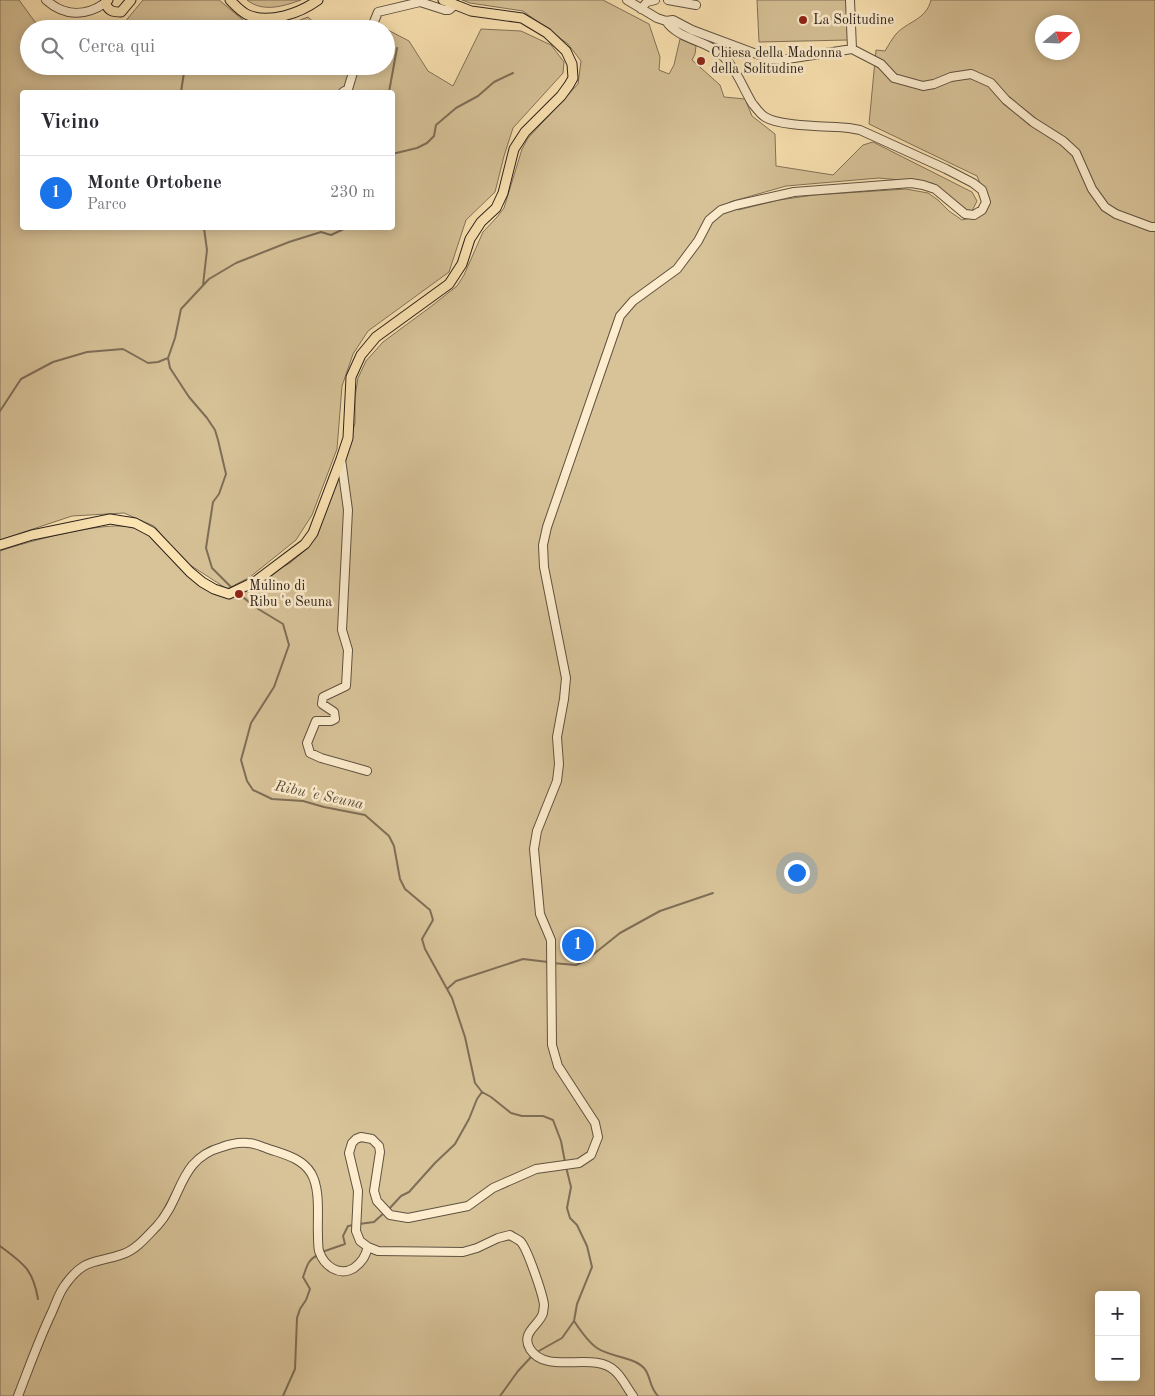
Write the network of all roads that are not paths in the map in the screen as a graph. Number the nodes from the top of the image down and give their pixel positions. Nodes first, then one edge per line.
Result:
1 (46, 0) edge
2 (131, 0) edge
3 (230, 0) edge
4 (318, 0) edge
5 (443, 0) edge
6 (627, 0) edge
7 (655, 0) edge
8 (668, 0) edge
9 (850, 0) edge
10 (106, 2) edge
11 (455, 5) junction
12 (696, 6) dead end
13 (642, 9) junction
14 (375, 20) edge
15 (666, 21) junction
16 (852, 49) junction
17 (352, 75) edge
18 (346, 90) edge
19 (1155, 227) edge
20 (342, 459) junction
21 (0, 545) edge
22 (367, 771) dead end
23 (368, 1247) junction
24 (18, 1396) edge
25 (632, 1396) edge

1 - 10 street
2 - 10 main road
3 - 4 main road
5 - 11 main road
6 - 13 street
7 - 13 street
8 - 12 street
9 - 16 street
11 - 14 street
11 - 20 main road
13 - 15 street
15 - 16 street
15 - 23 street
16 - 19 street
17 - 18 street
20 - 21 main road
20 - 22 street
23 - 24 street
23 - 25 street

